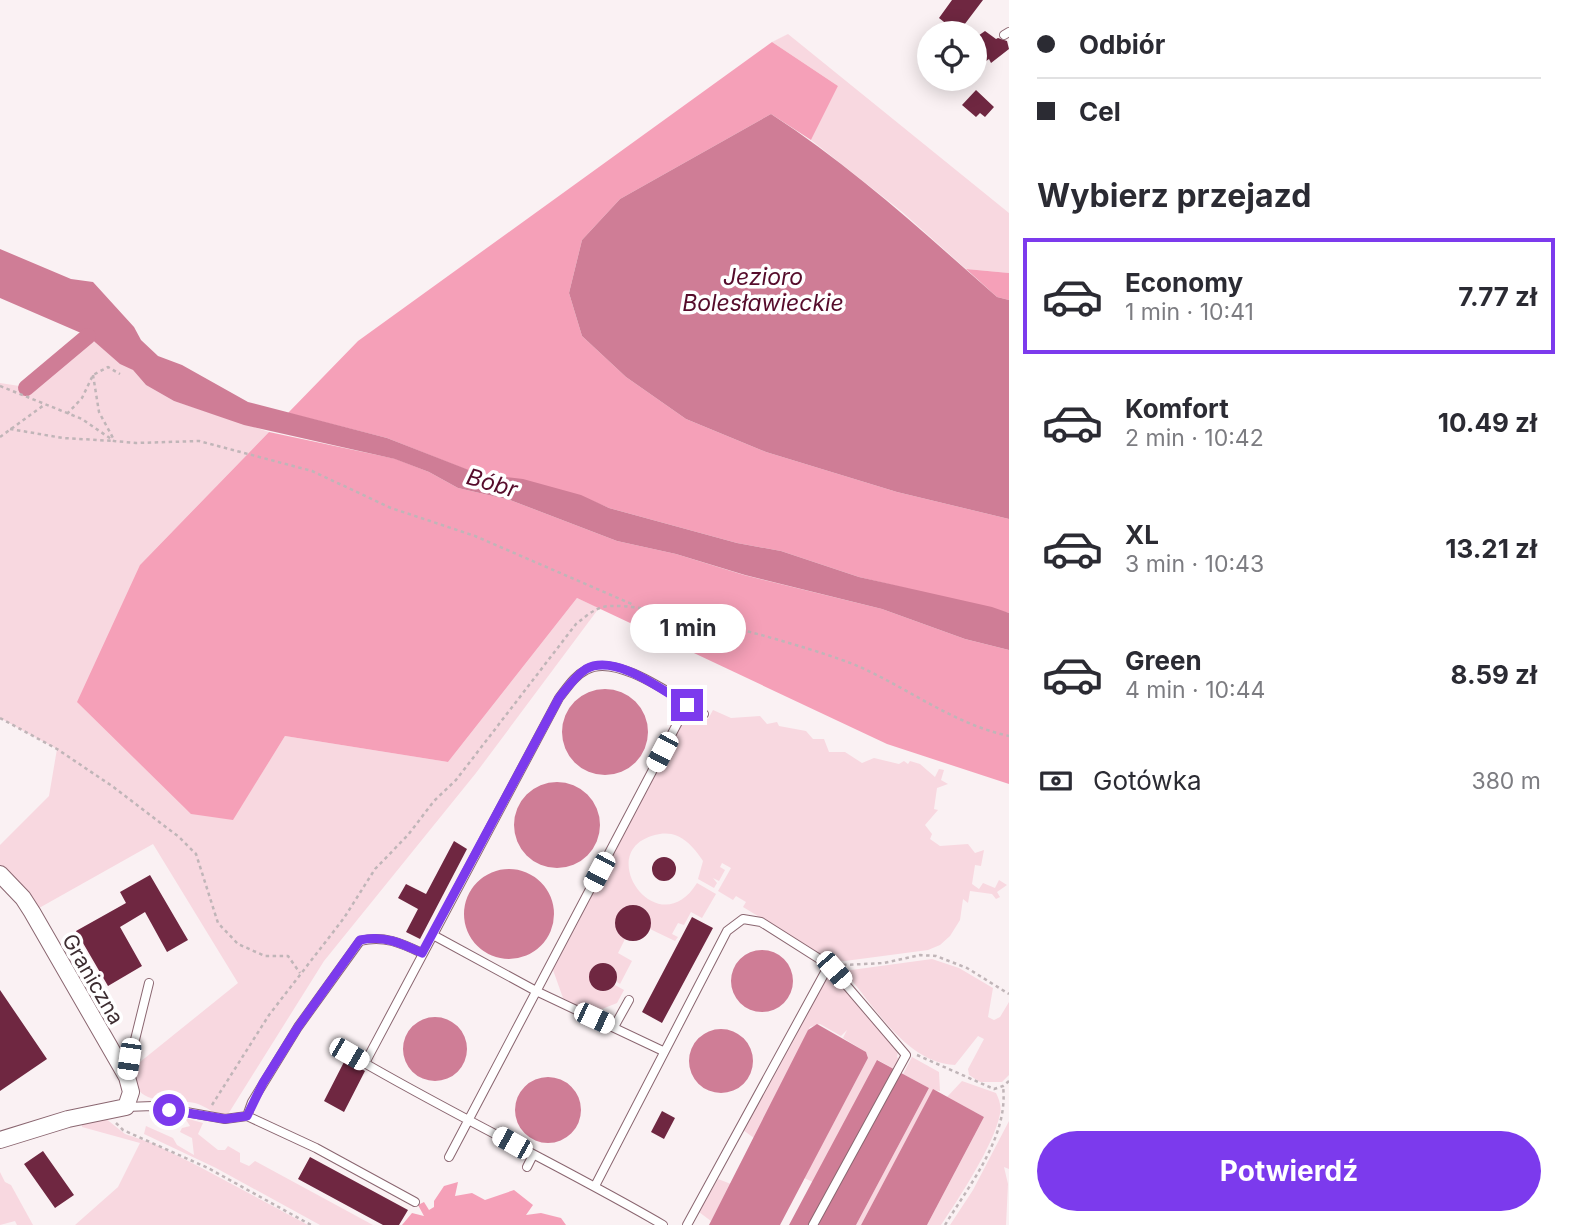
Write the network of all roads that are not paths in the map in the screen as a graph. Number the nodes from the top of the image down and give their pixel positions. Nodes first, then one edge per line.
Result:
1 (687, 705) junction
2 (704, 714) dead end
3 (0, 874) edge
4 (433, 935) junction
5 (422, 953) junction
6 (829, 965) junction
7 (149, 983) dead end
8 (536, 991) junction
9 (629, 1000) dead end
10 (614, 1027) junction
11 (663, 1051) junction
12 (349, 1054) dead end
13 (365, 1063) junction
14 (127, 1077) junction
15 (126, 1107) junction
16 (247, 1116) junction
17 (470, 1120) junction
18 (0, 1140) edge
19 (533, 1155) junction
20 (449, 1157) dead end
21 (527, 1167) dead end
22 (596, 1185) junction
23 (415, 1202) dead end
24 (663, 1225) edge
25 (687, 1225) edge
26 (813, 1225) edge

1 - 2 lane
1 - 4 lane
1 - 8 lane
3 - 14 street, Graniczna
4 - 5 lane
4 - 8 lane
5 - 13 lane
5 - 16 lane
6 - 11 lane
6 - 25 lane
6 - 26 lane
7 - 14 lane
8 - 10 lane
8 - 17 lane
9 - 10 lane
10 - 11 lane
11 - 22 lane
12 - 13 lane
13 - 17 lane
14 - 15 street
15 - 16 lane
15 - 18 street
16 - 23 lane
17 - 19 lane
17 - 20 lane
19 - 21 lane
19 - 22 lane
22 - 24 lane

